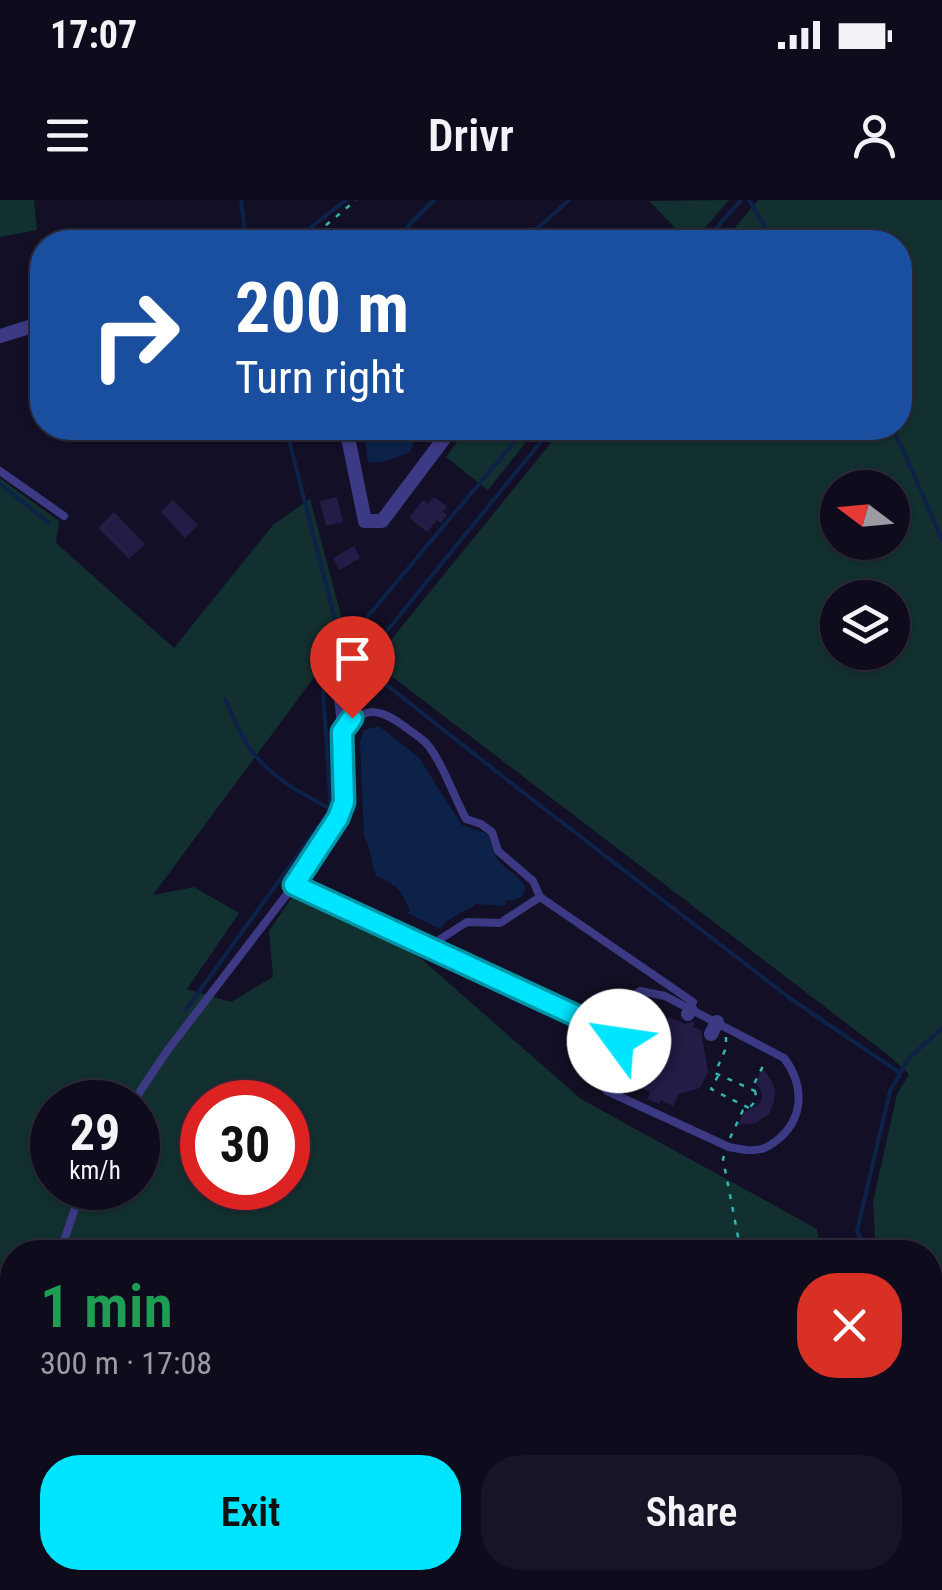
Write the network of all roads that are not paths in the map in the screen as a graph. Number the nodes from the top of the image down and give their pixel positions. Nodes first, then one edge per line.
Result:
1 (30, 327) edge
2 (0, 336) edge
3 (348, 440) edge
4 (443, 440) edge
5 (0, 471) edge
6 (64, 516) dead end
7 (335, 668) dead end
8 (342, 732) junction
9 (294, 885) junction
10 (540, 896) junction
11 (428, 947) junction
12 (689, 1011) junction
13 (616, 1034) junction
14 (148, 1080) edge
15 (74, 1210) edge
16 (64, 1240) edge

1 - 2 street
3 - 4 street
5 - 6 lane
7 - 8 lane
8 - 9 lane
8 - 10 lane
9 - 11 lane
9 - 14 lane
10 - 11 lane
10 - 12 lane
11 - 13 lane
12 - 13 lane
12 - 13 lane
15 - 16 lane

